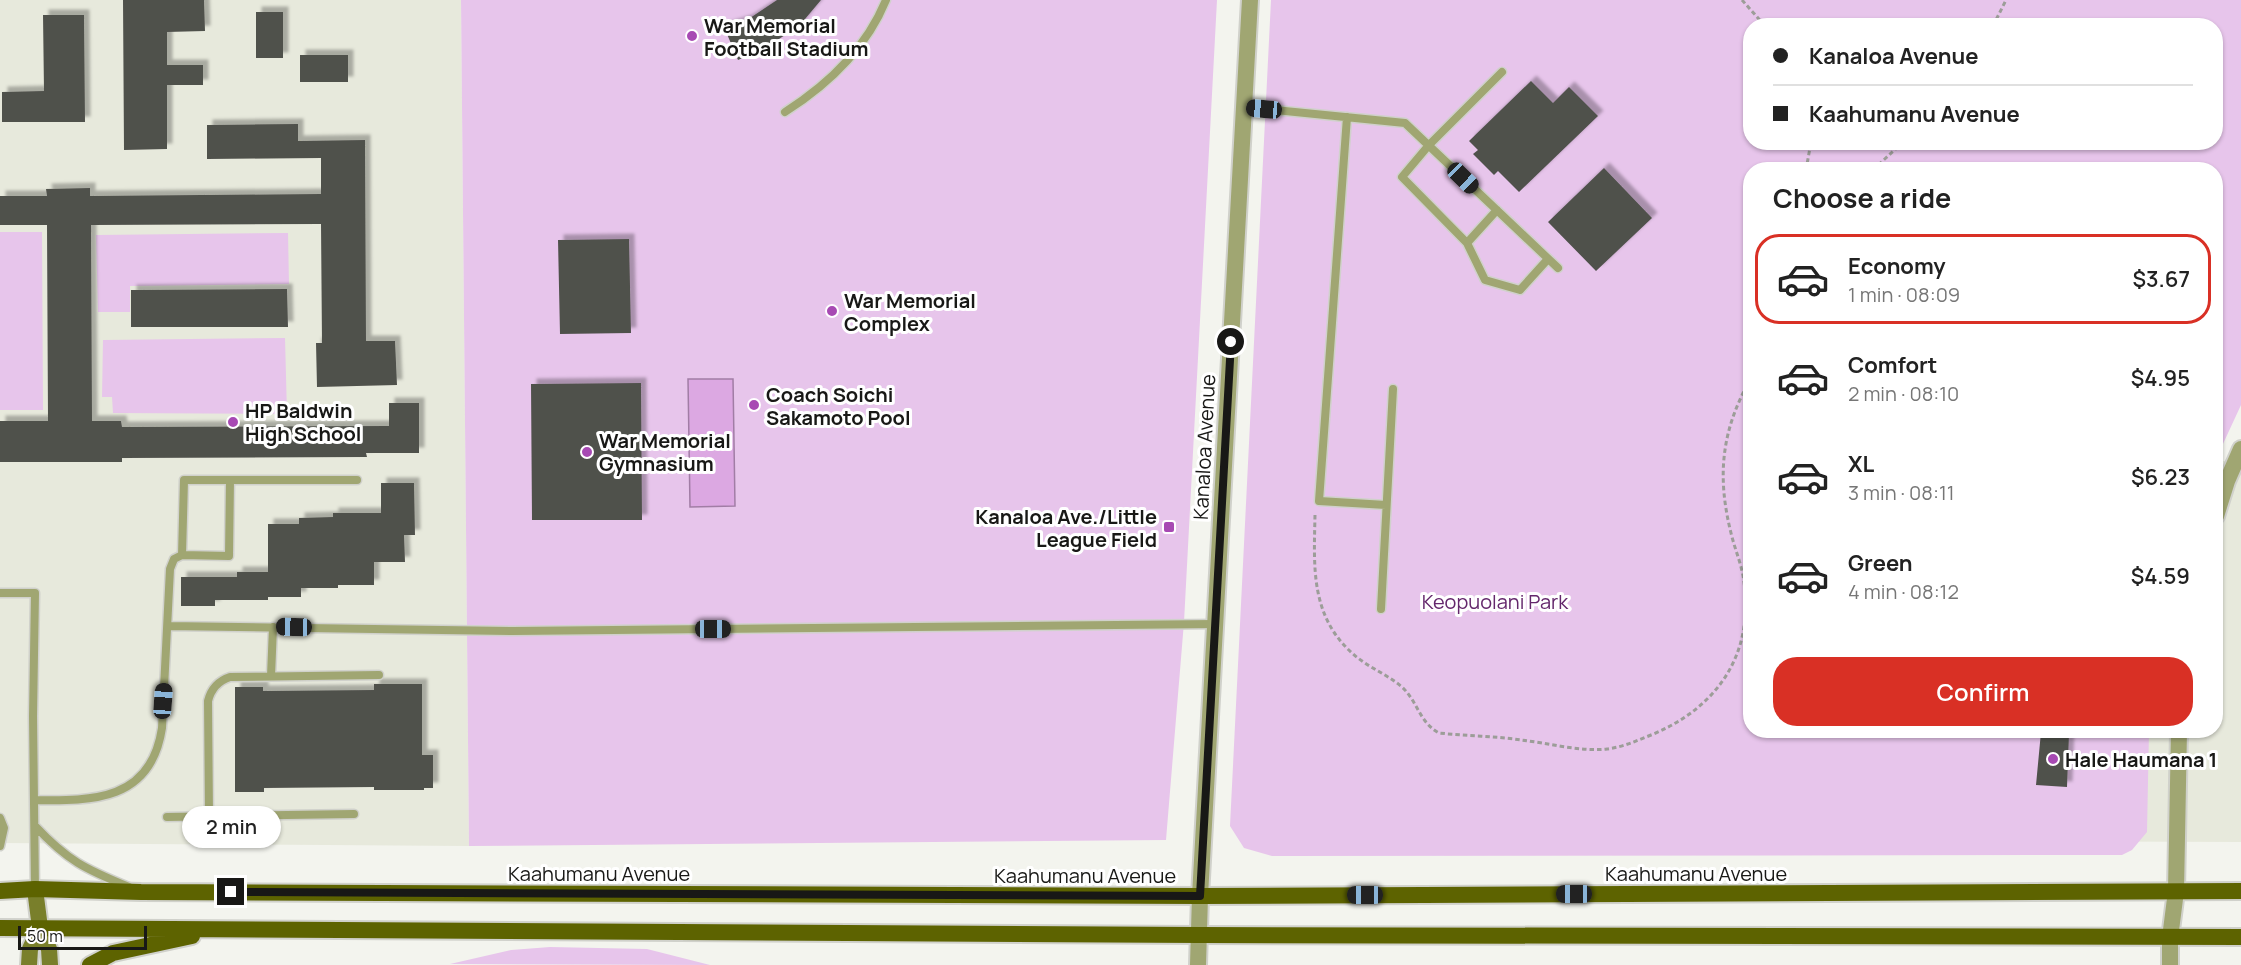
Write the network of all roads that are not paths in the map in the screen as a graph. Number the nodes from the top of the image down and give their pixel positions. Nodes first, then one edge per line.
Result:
1 (886, 0) edge
2 (1250, 0) edge
3 (1502, 72) dead end
4 (1244, 107) junction
5 (785, 112) dead end
6 (1347, 117) junction
7 (1429, 145) junction
8 (1497, 210) junction
9 (1467, 243) junction
10 (1548, 259) junction
11 (1558, 268) dead end
12 (1393, 389) dead end
13 (2241, 449) edge
14 (230, 480) junction
15 (357, 480) dead end
16 (2223, 494) edge
17 (1386, 505) junction
18 (182, 555) junction
19 (0, 593) edge
20 (1381, 609) dead end
21 (1216, 624) junction
22 (168, 626) junction
23 (273, 627) junction
24 (379, 675) dead end
25 (271, 676) junction
26 (2180, 738) edge
27 (35, 800) junction
28 (354, 814) dead end
29 (209, 816) junction
30 (167, 817) dead end
31 (0, 818) edge
32 (35, 826) junction
33 (0, 846) edge
34 (35, 889) junction
35 (0, 891) edge
36 (2176, 891) junction
37 (2241, 891) edge
38 (141, 892) junction
39 (1200, 896) junction
40 (0, 928) edge
41 (40, 928) junction
42 (224, 929) junction
43 (1199, 935) junction
44 (2241, 937) edge
45 (2170, 938) junction
46 (29, 965) edge
47 (50, 965) edge
48 (90, 965) edge
49 (1198, 965) edge
50 (2170, 965) edge

1 - 5 lane
2 - 4 street, Kanaloa Avenue
3 - 7 lane
4 - 6 lane
4 - 21 street, Kanaloa Avenue
6 - 7 lane
6 - 17 lane
7 - 8 lane
7 - 9 lane
8 - 9 lane
8 - 10 lane
9 - 10 lane
10 - 11 lane
12 - 17 lane
13 - 16 street
14 - 15 lane
14 - 18 lane
14 - 18 lane
17 - 20 lane
18 - 22 lane
19 - 27 lane
21 - 23 lane
21 - 39 street, Kanaloa Avenue
22 - 23 lane
22 - 27 lane
23 - 25 lane
24 - 25 lane
25 - 29 lane
26 - 36 street
27 - 32 lane
28 - 29 lane
29 - 30 lane
31 - 33 lane
32 - 34 lane
32 - 38 lane
34 - 35 main road, Kaahumanu Avenue
34 - 38 main road, Kaahumanu Avenue
34 - 41 main road
36 - 37 main road, Kaahumanu Avenue
36 - 39 main road, Kaahumanu Avenue
36 - 45 street
38 - 39 main road, Kaahumanu Avenue
39 - 43 street, Kanaloa Avenue
40 - 41 main road
41 - 42 main road
41 - 46 main road
41 - 47 main road
42 - 43 main road
42 - 48 main road
43 - 45 main road
43 - 49 street, Kanaloa Avenue
44 - 45 main road
45 - 50 street

